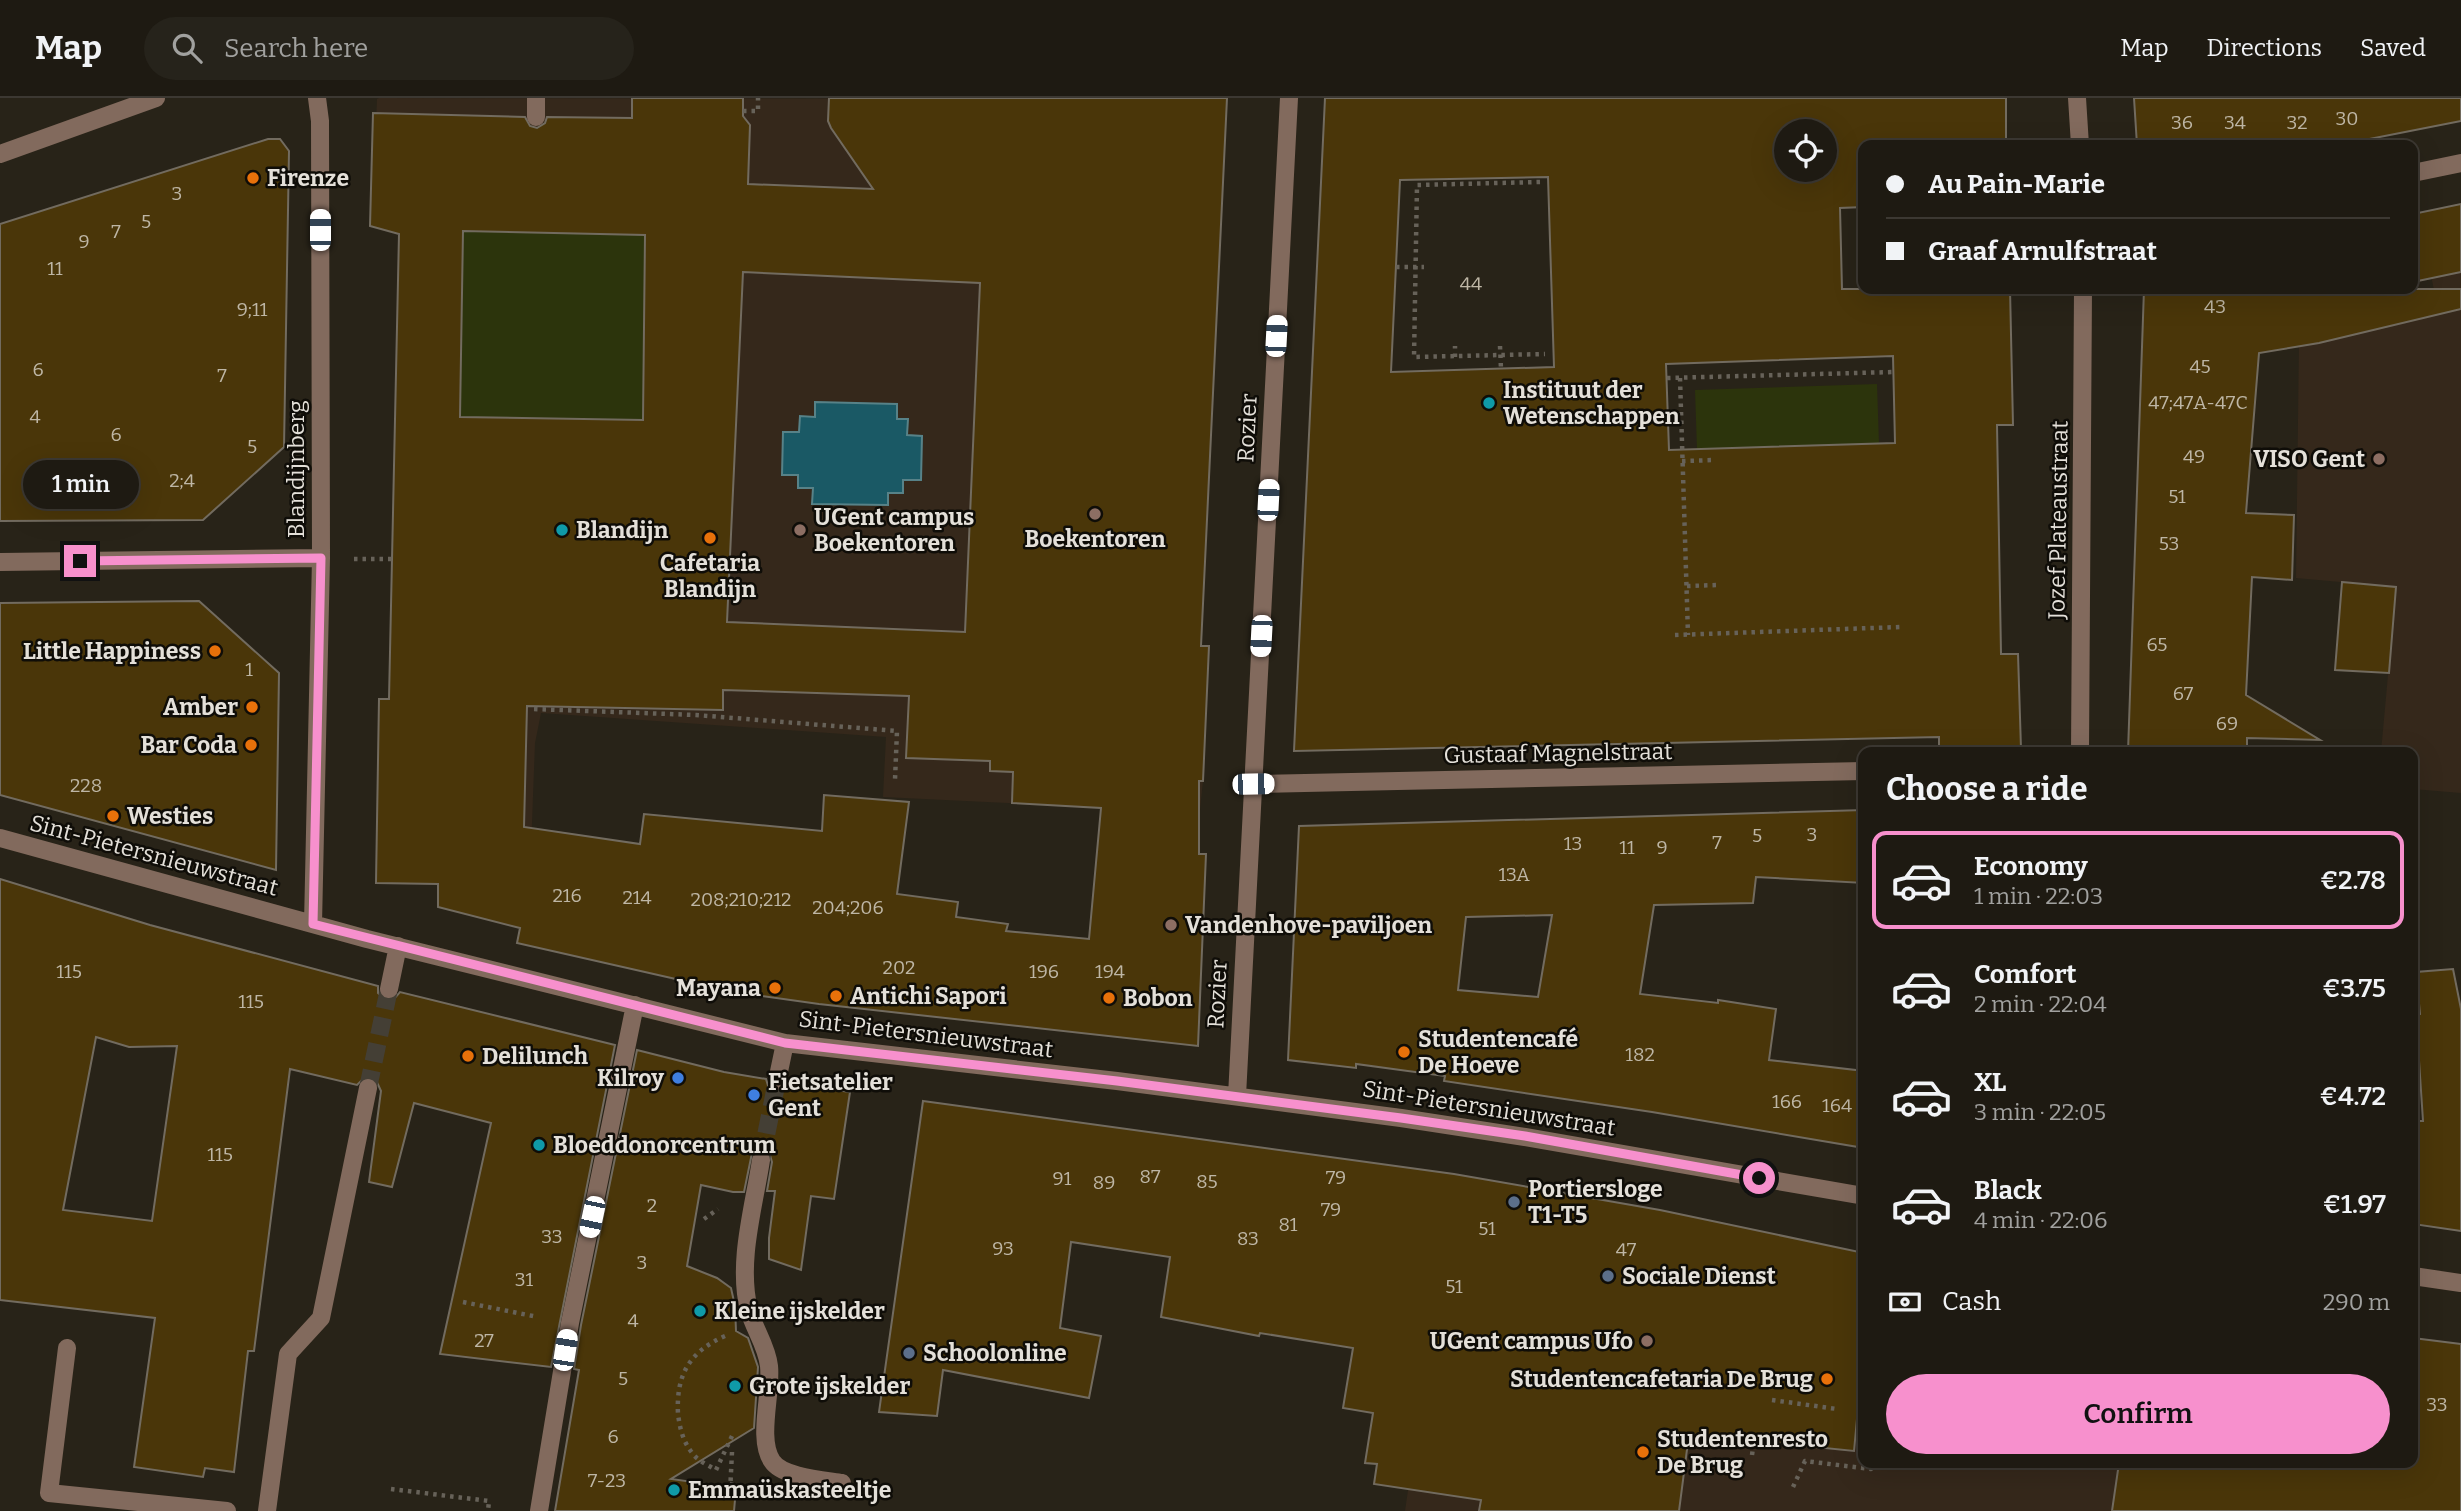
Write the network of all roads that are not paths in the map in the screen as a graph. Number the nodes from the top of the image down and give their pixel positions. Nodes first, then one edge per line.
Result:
1 (156, 98) edge
2 (317, 98) edge
3 (536, 98) edge
4 (1289, 98) edge
5 (2077, 98) edge
6 (536, 117) dead end
7 (2080, 140) edge
8 (0, 153) edge
9 (2461, 163) edge
10 (2418, 172) edge
11 (2083, 294) edge
12 (321, 558) junction
13 (0, 562) edge
14 (2080, 747) edge
15 (1858, 771) edge
16 (1253, 784) junction
17 (0, 838) edge
18 (313, 924) junction
19 (398, 946) junction
20 (389, 989) tunnel mouth
21 (635, 1005) junction
22 (785, 1043) junction
23 (777, 1081) tunnel mouth
24 (368, 1088) tunnel mouth
25 (1237, 1096) junction
26 (761, 1160) tunnel mouth
27 (1858, 1195) edge
28 (2418, 1277) edge
29 (2461, 1283) edge
30 (66, 1348) dead end
31 (842, 1483) dead end
32 (227, 1511) edge
33 (267, 1511) edge
34 (539, 1511) edge

1 - 8 street
2 - 12 street, Blandijnberg
3 - 6 street
4 - 16 street, Rozier
5 - 7 street
9 - 10 street
11 - 14 street, Jozef Plateaustraat
12 - 13 street
12 - 18 street, Blandijnberg
15 - 16 street, Gustaaf Magnelstraat
16 - 25 street, Rozier
17 - 18 street, Sint-Pietersnieuwstraat
18 - 19 street, Sint-Pietersnieuwstraat
19 - 20 street
19 - 21 street, Sint-Pietersnieuwstraat
21 - 22 street, Sint-Pietersnieuwstraat
21 - 34 street
22 - 23 street
22 - 25 street, Sint-Pietersnieuwstraat
24 - 33 street
25 - 27 street, Sint-Pietersnieuwstraat
26 - 31 street
28 - 29 street
30 - 32 street

